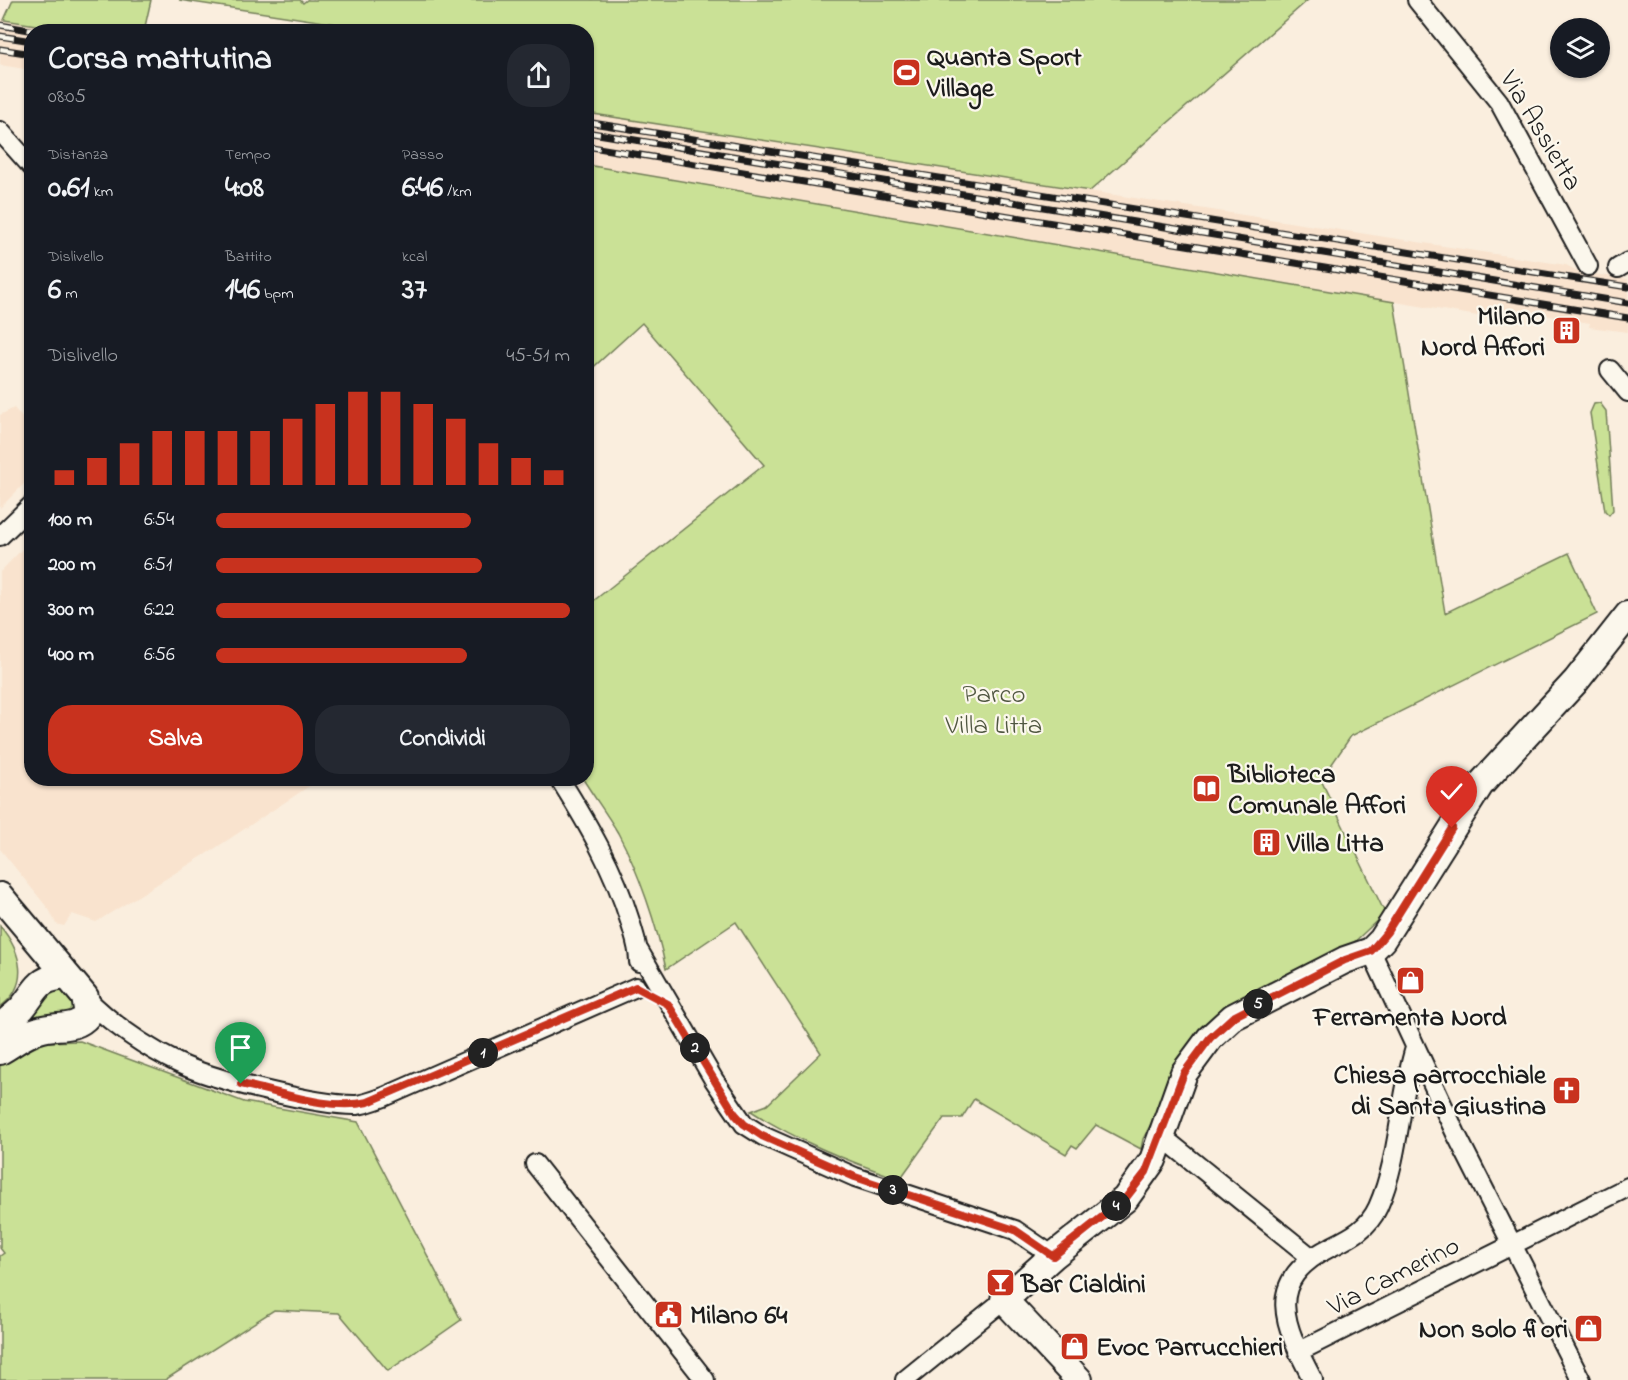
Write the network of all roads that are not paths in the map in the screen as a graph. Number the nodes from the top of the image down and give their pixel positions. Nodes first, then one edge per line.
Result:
1 (1417, 0) edge
2 (0, 131) edge
3 (24, 158) edge
4 (1588, 266) dead end
5 (1610, 370) dead end
6 (1628, 392) edge
7 (24, 513) edge
8 (0, 536) edge
9 (1628, 615) edge
10 (564, 786) edge
11 (0, 896) edge
12 (33, 937) junction
13 (639, 951) junction
14 (1371, 951) junction
15 (66, 976) junction
16 (38, 984) junction
17 (636, 987) junction
18 (85, 998) junction
19 (668, 1004) junction
20 (1, 1026) edge
21 (1415, 1048) junction
22 (0, 1051) edge
23 (1160, 1135) junction
24 (535, 1164) dead end
25 (1628, 1187) edge
26 (1512, 1246) junction
27 (1053, 1256) junction
28 (1312, 1258) junction
29 (1004, 1300) junction
30 (1298, 1352) junction
31 (705, 1380) edge
32 (905, 1380) edge
33 (1079, 1380) edge
34 (1313, 1380) edge
35 (1581, 1380) edge

1 - 4 street, Via Assietta
2 - 3 street
5 - 6 street
7 - 8 street
9 - 14 street
10 - 13 street
11 - 12 street
12 - 15 street
12 - 16 street
13 - 17 street
13 - 19 street
14 - 21 street
14 - 23 street
15 - 16 street
15 - 18 street
16 - 20 street
17 - 18 street
17 - 19 street
18 - 22 street
19 - 27 street
21 - 26 street
21 - 28 street
23 - 27 street
23 - 28 street
24 - 31 street
25 - 26 street, Via Camerino
26 - 30 street, Via Camerino
26 - 35 street
27 - 29 street
28 - 30 street
29 - 32 street
29 - 33 street
30 - 34 street

